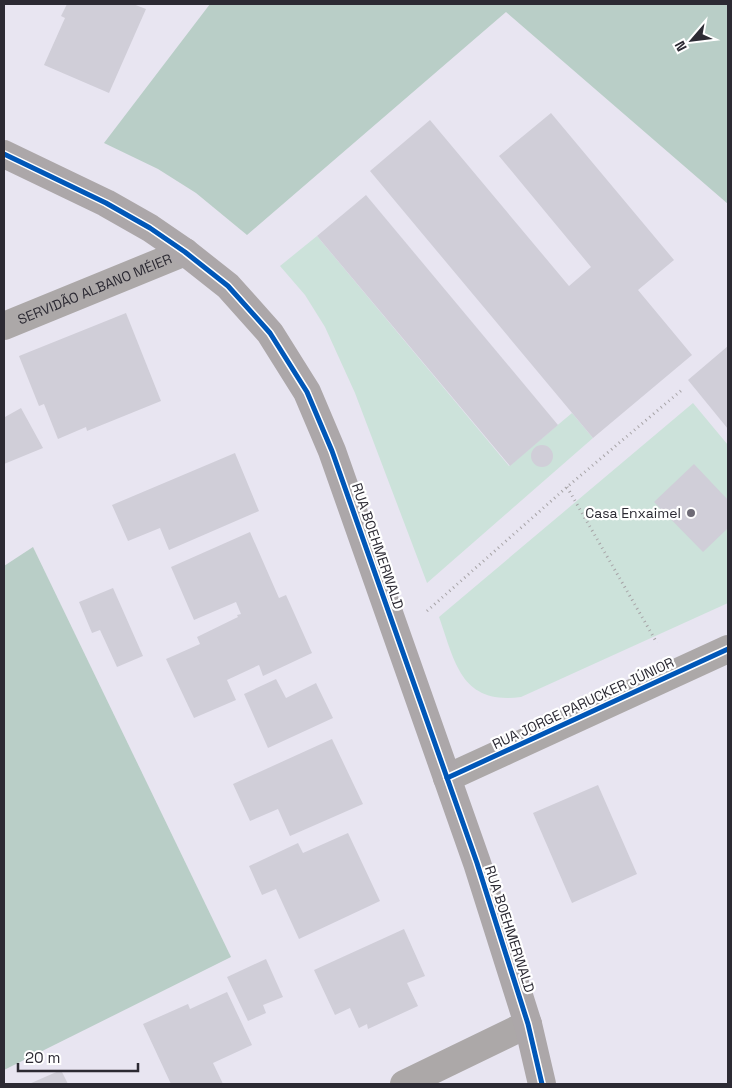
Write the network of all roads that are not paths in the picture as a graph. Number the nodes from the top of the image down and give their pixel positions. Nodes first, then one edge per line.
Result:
1 (4, 154) edge
2 (185, 252) junction
3 (4, 326) edge
4 (728, 649) edge
5 (447, 778) junction
6 (528, 1024) junction
7 (404, 1084) edge
8 (542, 1084) edge

1 - 2 main road, RUA BOEHMERWALD
2 - 3 street, SERVIDÃO ALBANO MÉIER
2 - 5 main road, RUA BOEHMERWALD
4 - 5 street, RUA JORGE PARUCKER JÚNIOR
5 - 6 main road, RUA BOEHMERWALD
6 - 7 street
6 - 8 main road, RUA BOEHMERWALD

